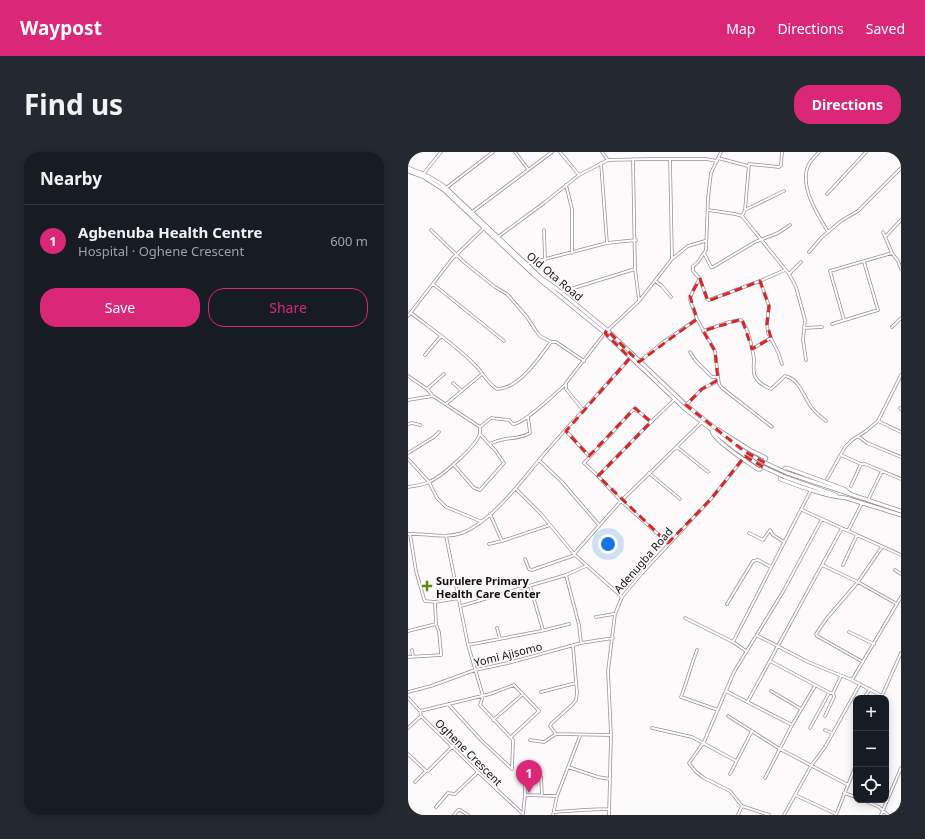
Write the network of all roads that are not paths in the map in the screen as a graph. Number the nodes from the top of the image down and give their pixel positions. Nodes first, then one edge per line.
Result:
1 (441, 152) edge
2 (493, 152) edge
3 (515, 152) edge
4 (552, 152) edge
5 (560, 152) edge
6 (602, 152) edge
7 (721, 152) edge
8 (782, 152) edge
9 (819, 152) edge
10 (866, 152) edge
11 (718, 158) junction
12 (633, 159) junction
13 (670, 159) junction
14 (608, 160) junction
15 (717, 162) junction
16 (601, 163) junction
17 (748, 166) junction
18 (408, 168) edge
19 (901, 168) edge
20 (528, 169) junction
21 (408, 171) edge
22 (424, 173) junction
23 (579, 175) junction
24 (566, 186) junction
25 (446, 188) junction
26 (784, 191) dead end
27 (827, 194) dead end
28 (708, 210) junction
29 (745, 210) junction
30 (472, 212) junction
31 (742, 216) junction
32 (901, 220) edge
33 (790, 225) dead end
34 (485, 228) junction
35 (431, 230) dead end
36 (544, 230) dead end
37 (828, 232) junction
38 (883, 232) dead end
39 (498, 237) junction
40 (885, 237) junction
41 (636, 240) junction
42 (761, 240) junction
43 (705, 241) junction
44 (607, 243) junction
45 (809, 252) dead end
46 (572, 253) junction
47 (704, 253) junction
48 (892, 253) junction
49 (457, 254) junction
50 (545, 259) junction
51 (672, 259) junction
52 (801, 262) dead end
53 (864, 262) junction
54 (526, 264) junction
55 (636, 268) junction
56 (901, 269) edge
57 (784, 270) junction
58 (789, 274) junction
59 (700, 279) junction
60 (655, 281) junction
61 (760, 281) junction
62 (433, 284) junction
63 (561, 292) junction
64 (671, 297) dead end
65 (639, 301) junction
66 (411, 313) junction
67 (408, 316) edge
68 (901, 318) edge
69 (696, 319) junction
70 (844, 320) junction
71 (832, 324) dead end
72 (822, 327) dead end
73 (892, 327) dead end
74 (804, 328) junction
75 (703, 331) junction
76 (606, 332) junction
77 (441, 336) junction
78 (771, 338) junction
79 (504, 341) dead end
80 (552, 342) junction
81 (752, 349) junction
82 (690, 352) dead end
83 (425, 354) dead end
84 (630, 358) junction
85 (806, 360) dead end
86 (584, 361) junction
87 (639, 362) junction
88 (782, 364) dead end
89 (444, 374) dead end
90 (482, 374) junction
91 (901, 375) edge
92 (408, 376) edge
93 (718, 377) junction
94 (718, 380) junction
95 (453, 383) dead end
96 (566, 383) junction
97 (426, 389) junction
98 (462, 391) junction
99 (433, 396) junction
100 (408, 400) edge
101 (675, 400) junction
102 (446, 404) junction
103 (685, 407) junction
104 (583, 410) junction
105 (528, 417) junction
106 (826, 421) dead end
107 (878, 421) junction
108 (651, 422) junction
109 (702, 422) junction
110 (408, 424) edge
111 (420, 425) dead end
112 (480, 427) junction
113 (772, 427) dead end
114 (715, 428) junction
115 (566, 431) junction
116 (712, 431) junction
117 (439, 432) dead end
118 (901, 432) edge
119 (480, 434) junction
120 (858, 436) junction
121 (489, 444) junction
122 (677, 447) junction
123 (408, 453) edge
124 (841, 455) junction
125 (589, 456) junction
126 (901, 457) edge
127 (408, 458) edge
128 (743, 459) junction
129 (539, 460) junction
130 (861, 464) junction
131 (454, 465) junction
132 (882, 471) junction
133 (708, 472) dead end
134 (649, 473) junction
135 (598, 476) junction
136 (901, 478) edge
137 (827, 479) dead end
138 (429, 482) junction
139 (851, 486) dead end
140 (408, 487) edge
141 (516, 489) junction
142 (811, 489) junction
143 (849, 493) junction
144 (846, 498) junction
145 (870, 498) dead end
146 (680, 499) dead end
147 (621, 501) junction
148 (862, 502) junction
149 (801, 510) junction
150 (901, 511) edge
151 (490, 514) junction
152 (901, 515) edge
153 (822, 519) junction
154 (481, 521) junction
155 (550, 525) junction
156 (599, 525) junction
157 (842, 528) junction
158 (848, 531) junction
159 (750, 533) dead end
160 (409, 534) edge
161 (857, 535) junction
162 (446, 536) junction
163 (502, 541) junction
164 (784, 542) junction
165 (668, 543) junction
166 (489, 544) dead end
167 (882, 547) junction
168 (574, 554) junction
169 (901, 555) edge
170 (525, 559) dead end
171 (822, 565) junction
172 (843, 565) dead end
173 (586, 566) junction
174 (771, 567) junction
175 (895, 570) dead end
176 (901, 574) edge
177 (566, 575) junction
178 (858, 582) junction
179 (530, 586) junction
180 (622, 597) junction
181 (901, 597) edge
182 (459, 598) junction
183 (434, 602) junction
184 (727, 604) dead end
185 (897, 604) junction
186 (461, 606) junction
187 (614, 614) junction
188 (596, 617) dead end
189 (685, 618) dead end
190 (436, 624) junction
191 (569, 624) dead end
192 (497, 628) dead end
193 (543, 630) junction
194 (408, 631) edge
195 (849, 632) dead end
196 (757, 636) junction
197 (613, 638) junction
198 (500, 639) junction
199 (732, 642) junction
200 (581, 643) junction
201 (874, 644) junction
202 (468, 645) junction
203 (573, 646) junction
204 (777, 646) junction
205 (412, 650) dead end
206 (697, 650) dead end
207 (746, 651) junction
208 (901, 653) edge
209 (408, 657) edge
210 (413, 657) junction
211 (770, 661) junction
212 (863, 662) junction
213 (475, 670) junction
214 (841, 676) junction
215 (852, 680) junction
216 (576, 683) junction
217 (860, 684) junction
218 (815, 686) junction
219 (870, 689) junction
220 (726, 691) junction
221 (771, 691) dead end
222 (408, 692) edge
223 (541, 692) dead end
224 (829, 693) junction
225 (833, 693) junction
226 (522, 694) junction
227 (866, 695) edge
228 (879, 695) edge
229 (883, 695) edge
230 (483, 696) junction
231 (408, 698) edge
232 (748, 702) junction
233 (448, 705) junction
234 (801, 709) junction
235 (718, 710) junction
236 (420, 711) junction
237 (421, 716) junction
238 (728, 716) dead end
239 (825, 716) dead end
240 (493, 720) junction
241 (792, 725) junction
242 (408, 728) edge
243 (652, 728) dead end
244 (810, 728) dead end
245 (825, 730) dead end
246 (752, 731) junction
247 (832, 733) junction
248 (556, 734) junction
249 (611, 735) junction
250 (580, 736) junction
251 (510, 738) junction
252 (530, 740) dead end
253 (704, 742) junction
254 (453, 746) junction
255 (780, 749) junction
256 (408, 754) edge
257 (736, 761) junction
258 (811, 766) junction
259 (524, 767) dead end
260 (568, 767) junction
261 (855, 767) edge
262 (901, 768) edge
263 (426, 771) junction
264 (478, 772) junction
265 (730, 774) dead end
266 (541, 777) dead end
267 (766, 778) dead end
268 (610, 779) junction
269 (415, 782) dead end
270 (848, 785) junction
271 (844, 793) junction
272 (525, 795) junction
273 (542, 795) junction
274 (795, 795) junction
275 (557, 796) junction
276 (853, 796) edge
277 (870, 803) edge
278 (742, 806) junction
279 (436, 807) dead end
280 (609, 809) junction
281 (883, 810) junction
282 (554, 812) junction
283 (523, 814) edge
284 (836, 814) edge
285 (454, 815) edge
286 (468, 815) edge
287 (554, 815) edge
288 (609, 815) edge
289 (738, 815) edge
290 (769, 815) edge
291 (784, 815) edge
292 (881, 815) edge
293 (888, 815) edge

1 - 22 street
2 - 25 street
3 - 20 street
4 - 20 street
5 - 23 street
6 - 14 street
7 - 11 street
8 - 17 street
9 - 37 street
10 - 27 street
11 - 15 street
11 - 17 street
12 - 13 street
12 - 14 street
12 - 41 street
13 - 15 street
13 - 51 street
14 - 16 street
15 - 28 street
16 - 23 street
16 - 44 street
17 - 29 street
18 - 22 street, Old Ota Road
19 - 37 street
20 - 30 street
21 - 34 street, Old Ota Road
22 - 25 street, Old Ota Road
23 - 24 street
24 - 39 street
24 - 46 street
25 - 30 street, Old Ota Road
26 - 29 street
28 - 31 street
28 - 43 street
29 - 31 street
30 - 39 street, Old Ota Road
31 - 42 street
32 - 40 street
33 - 42 street
34 - 49 street
34 - 76 street, Old Ota Road
35 - 49 street
36 - 50 street
37 - 45 street
38 - 40 street
39 - 54 street, Old Ota Road
40 - 48 street
41 - 44 street
41 - 55 street
42 - 47 street
42 - 57 street
43 - 47 street
43 - 51 street
44 - 46 street
46 - 50 street
47 - 59 street
48 - 53 street
48 - 56 street
49 - 62 street
49 - 80 street
50 - 54 street
51 - 60 street
52 - 58 street
53 - 70 street
53 - 70 street
54 - 63 street, Old Ota Road
55 - 63 street
55 - 65 street
57 - 58 street
57 - 61 street
58 - 74 street
59 - 61 street
59 - 69 street
60 - 64 street
60 - 65 street
61 - 78 street
62 - 66 street
62 - 79 street
63 - 76 street, Old Ota Road
65 - 76 street
66 - 67 street
66 - 77 street
68 - 73 street
69 - 75 street
69 - 87 street
70 - 71 street
72 - 74 street
74 - 85 street
75 - 81 street
75 - 93 street
76 - 84 street, Old Ota Road
76 - 86 street
76 - 87 street, Old Ota Road
77 - 83 street
77 - 90 street
78 - 81 street
78 - 88 street
80 - 86 street
80 - 90 street
81 - 106 street
82 - 93 street
84 - 101 street, Old Ota Road
84 - 104 street
86 - 96 street
87 - 103 street, Old Ota Road
89 - 97 street
90 - 98 street
91 - 107 street
92 - 97 street
93 - 94 street
94 - 103 street
94 - 113 street
95 - 98 street
96 - 104 street
96 - 105 street
97 - 99 street
98 - 102 street
99 - 100 street
99 - 102 street
101 - 103 street, Old Ota Road
101 - 108 street
102 - 112 street
103 - 109 street
103 - 114 street
104 - 115 street
105 - 112 street
105 - 121 street
107 - 118 street
107 - 120 street
108 - 125 street
108 - 135 street
109 - 116 street
109 - 122 street
110 - 111 street
112 - 119 street
114 - 128 street
114 - 143 street, bridge
115 - 125 street
115 - 129 street
116 - 128 street
116 - 144 street, bridge
117 - 123 street
119 - 121 street
119 - 131 street
120 - 124 street
120 - 126 street
121 - 131 street
122 - 133 street
122 - 134 street
124 - 130 street
124 - 137 street
125 - 135 street
127 - 138 street
128 - 165 street, Adenugba Road
129 - 141 street
129 - 156 street
130 - 132 street
130 - 139 street
131 - 138 street
132 - 136 street
132 - 145 street
134 - 146 street
134 - 147 street
135 - 147 street
138 - 140 street
138 - 154 street
141 - 151 street
141 - 155 street
142 - 143 street
142 - 144 street
142 - 149 street
143 - 150 street
144 - 148 street
147 - 156 street
147 - 165 street
148 - 152 street
148 - 158 street
149 - 153 street
149 - 164 street
151 - 154 street
151 - 163 street
153 - 157 street
153 - 196 street
154 - 162 street
155 - 163 street
155 - 168 street
156 - 168 street
157 - 158 street
157 - 171 street
158 - 161 street
159 - 164 street
160 - 162 street
160 - 183 street
161 - 167 street
161 - 172 street
162 - 182 street
163 - 166 street
164 - 174 street
165 - 180 street, Adenugba Road
167 - 169 street
167 - 178 street
168 - 170 street
168 - 173 street
171 - 178 street
171 - 204 street
173 - 177 street
173 - 180 street
174 - 184 street
174 - 199 street
175 - 176 street
177 - 179 street
177 - 200 street
178 - 185 street
178 - 212 street
179 - 186 street
179 - 193 street
180 - 187 street, Adenugba Road
181 - 185 street
182 - 183 street
182 - 186 street
183 - 190 street
185 - 201 street
186 - 202 street
187 - 188 street
187 - 197 street, Adenugba Road
189 - 199 street
190 - 194 street
190 - 210 street
191 - 193 street
192 - 198 street
193 - 198 street
195 - 201 street
196 - 204 street
196 - 207 street
197 - 200 street, Yomi Ajisomo
197 - 249 street, Adenugba Road
198 - 202 street
199 - 207 street
200 - 203 street, Yomi Ajisomo
201 - 212 street
202 - 213 street
203 - 213 street, Yomi Ajisomo
203 - 216 street
204 - 211 street
204 - 214 street
205 - 210 street
206 - 235 street
207 - 220 street
208 - 229 street
209 - 210 street
211 - 218 street
211 - 232 street
212 - 215 street
213 - 222 street, Yomi Ajisomo
213 - 230 street
214 - 215 street
214 - 225 street
215 - 217 street
216 - 223 street
216 - 248 street
217 - 219 street
217 - 247 street
218 - 224 street
218 - 234 street
219 - 227 street
219 - 228 street
220 - 232 street
220 - 235 street
221 - 234 street
224 - 225 street
224 - 244 street
225 - 239 street
226 - 230 street
226 - 240 street
226 - 251 street
230 - 233 street
230 - 240 street
231 - 236 street
232 - 241 street
233 - 236 street
233 - 251 street
234 - 241 street
235 - 253 street
236 - 237 street, Oghene Crescent
237 - 242 street
237 - 254 street, Oghene Crescent
238 - 246 street
240 - 251 street
241 - 255 street
243 - 253 street
245 - 247 street
246 - 255 street
246 - 257 street
247 - 258 street
248 - 250 street
248 - 252 street
249 - 250 street
249 - 268 street, Adenugba Road
250 - 260 street
253 - 257 street
253 - 278 street
254 - 263 street
254 - 264 street, Oghene Crescent
255 - 258 street
255 - 267 street
256 - 263 street
257 - 265 street
258 - 270 street
258 - 274 street
259 - 272 street
260 - 268 street
260 - 275 street
261 - 270 street
262 - 281 street
263 - 269 street
264 - 279 street
264 - 283 street, Oghene Crescent
266 - 273 street
268 - 280 street, Adenugba Road
270 - 271 street
271 - 276 street
271 - 284 street
272 - 273 street
272 - 283 street
273 - 275 street
274 - 284 street
274 - 291 street
275 - 282 street
277 - 281 street
278 - 289 street
278 - 290 street
280 - 282 street
280 - 288 street, Adenugba Road
281 - 292 street
281 - 293 street
282 - 287 street
285 - 286 street

